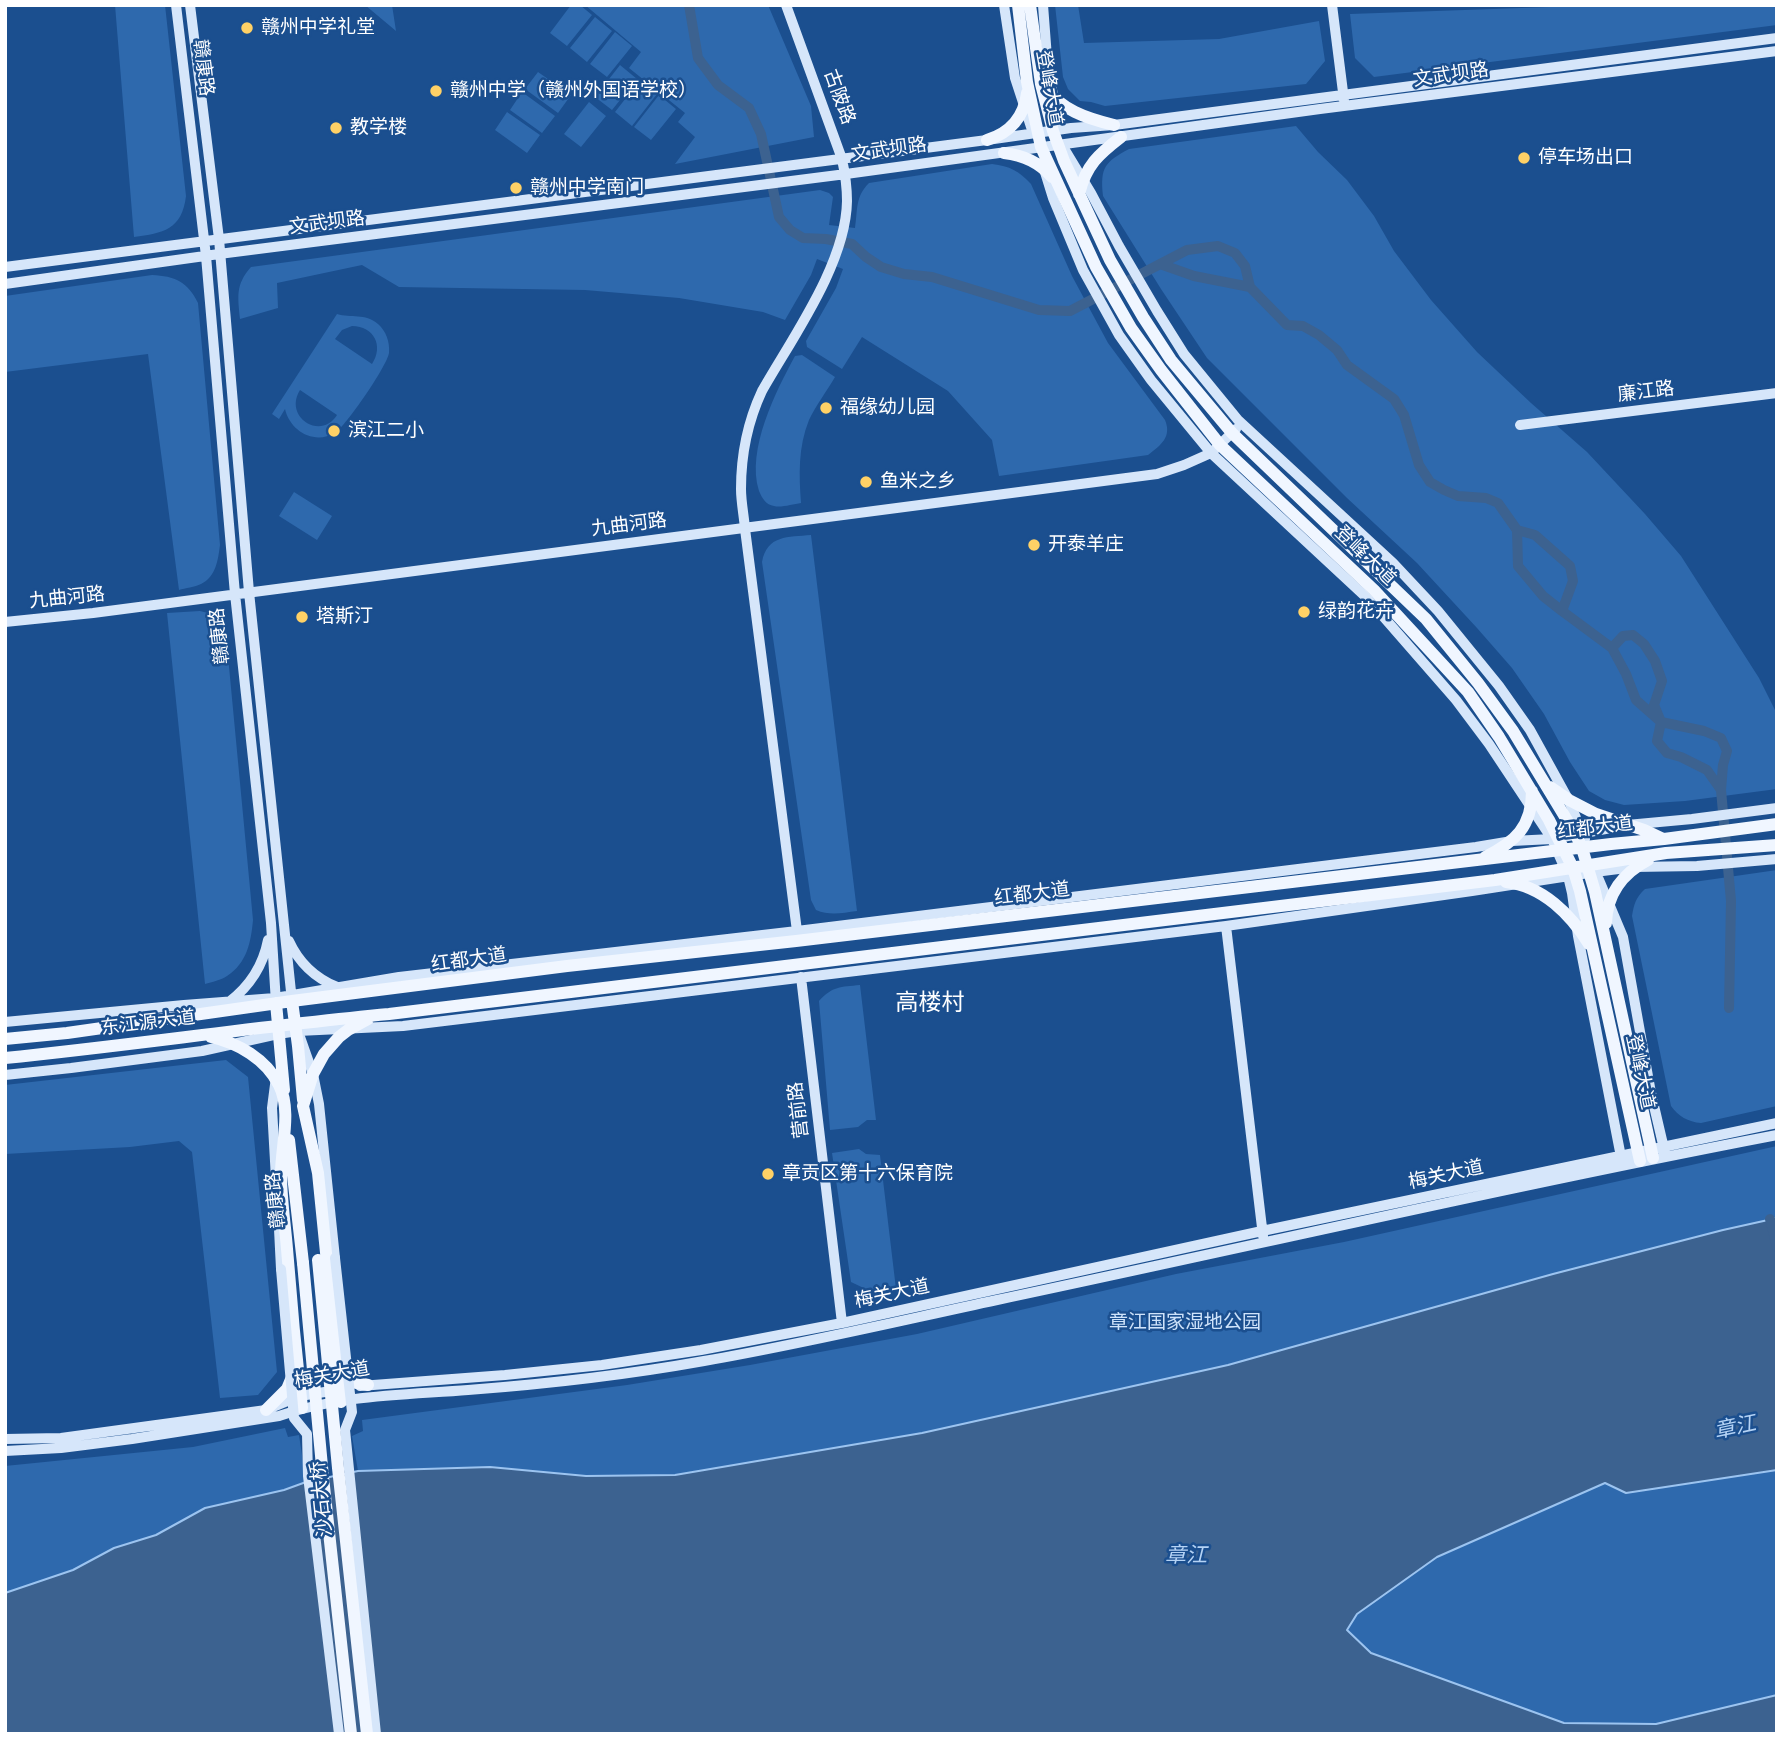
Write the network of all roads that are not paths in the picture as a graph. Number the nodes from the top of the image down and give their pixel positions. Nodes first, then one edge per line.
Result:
1 (176, 5) edge
2 (190, 5) edge
3 (786, 5) edge
4 (1004, 5) edge
5 (1018, 5) edge
6 (1030, 5) edge
7 (1043, 5) edge
8 (1332, 5) edge
9 (1777, 38) edge
10 (1777, 51) edge
11 (1034, 83) junction
12 (1342, 94) junction
13 (1054, 99) junction
14 (1024, 106) junction
15 (1345, 106) junction
16 (1114, 125) junction
17 (1055, 131) junction
18 (1036, 134) junction
19 (1121, 137) junction
20 (987, 141) junction
21 (1060, 144) junction
22 (1039, 147) junction
23 (1004, 153) junction
24 (842, 159) junction
25 (1044, 169) junction
26 (846, 174) junction
27 (1083, 179) junction
28 (1059, 188) junction
29 (1079, 194) junction
30 (219, 239) junction
31 (205, 240) junction
32 (219, 254) junction
33 (206, 256) junction
34 (5, 267) edge
35 (1089, 269) junction
36 (5, 284) edge
37 (1777, 393) edge
38 (1241, 422) junction
39 (1520, 425) dead end
40 (1232, 433) junction
41 (1216, 449) junction
42 (745, 529) junction
43 (249, 592) junction
44 (235, 594) junction
45 (5, 622) edge
46 (1544, 783) junction
47 (1532, 791) junction
48 (1567, 799) junction
49 (1531, 807) junction
50 (1777, 808) edge
51 (1777, 824) edge
52 (1627, 825) junction
53 (1579, 834) junction
54 (1664, 839) junction
55 (1512, 841) junction
56 (1558, 845) junction
57 (1777, 845) edge
58 (1585, 847) junction
59 (1666, 853) junction
60 (1777, 859) edge
61 (1477, 861) junction
62 (1634, 867) junction
63 (1591, 868) junction
64 (1570, 872) junction
65 (1495, 880) junction
66 (1516, 883) junction
67 (1609, 903) junction
68 (271, 923) junction
69 (1226, 926) junction
70 (1577, 926) junction
71 (285, 932) junction
72 (797, 932) junction
73 (1608, 944) junction
74 (1595, 953) junction
75 (801, 977) junction
76 (337, 987) junction
77 (381, 991) junction
78 (291, 998) junction
79 (276, 1001) junction
80 (229, 1002) junction
81 (389, 1014) junction
82 (201, 1015) junction
83 (5, 1022) edge
84 (296, 1028) junction
85 (352, 1028) junction
86 (278, 1031) junction
87 (200, 1036) junction
88 (5, 1039) edge
89 (232, 1043) junction
90 (5, 1058) edge
91 (5, 1074) edge
92 (313, 1074) junction
93 (276, 1081) junction
94 (285, 1105) junction
95 (303, 1106) junction
96 (1777, 1123) edge
97 (1777, 1135) edge
98 (1652, 1154) junction
99 (1622, 1160) junction
100 (1263, 1237) junction
101 (318, 1260) joint
102 (303, 1263) joint
103 (842, 1323) junction
104 (296, 1360) junction
105 (336, 1361) junction
106 (368, 1385) junction
107 (341, 1396) junction
108 (301, 1402) junction
109 (266, 1410) junction
110 (5, 1439) edge
111 (5, 1451) edge
112 (339, 1734) edge
113 (351, 1734) edge
114 (367, 1734) edge
115 (376, 1734) edge

1 - 31 street, 赣康路
2 - 30 street, 赣康路
3 - 24 street, 古陂路
4 - 14 street
5 - 11 main road, 登峰大道
6 - 11 main road, 登峰大道
7 - 13 street
8 - 12 street
9 - 12 street, 文武坝路
10 - 15 street, 文武坝路
11 - 13 main road
11 - 14 main road
11 - 17 main road, 登峰大道
11 - 18 main road, 登峰大道
12 - 15 street
12 - 16 street, 文武坝路
13 - 16 main road
13 - 17 street
14 - 18 street
14 - 20 main road
15 - 19 street, 文武坝路
16 - 17 street, 文武坝路
17 - 18 street, 文武坝路
17 - 21 main road, 登峰大道
18 - 20 street, 文武坝路
18 - 22 main road, 登峰大道
19 - 21 street, 文武坝路
19 - 27 main road
20 - 24 street, 文武坝路
21 - 22 street, 文武坝路
21 - 27 street
21 - 29 main road, 登峰大道
22 - 23 street, 文武坝路
22 - 25 street
22 - 28 main road, 登峰大道
23 - 25 main road
23 - 26 street, 文武坝路
24 - 26 street, 古陂路
24 - 30 street, 文武坝路
25 - 28 main road
25 - 35 street
26 - 32 street, 文武坝路
26 - 42 street, 古陂路
27 - 29 main road
27 - 38 street
28 - 35 main road, 登峰大道
29 - 40 main road, 登峰大道
30 - 31 street, 文武坝路
30 - 32 street, 赣康路
31 - 33 street, 赣康路
31 - 34 street, 文武坝路
32 - 33 street, 文武坝路
32 - 43 street, 赣康路
33 - 36 street, 文武坝路
33 - 44 street, 赣康路
35 - 41 main road, 登峰大道
35 - 41 street
37 - 39 street, 廉江路
38 - 40 street, 九曲河路
38 - 48 street
40 - 41 street, 九曲河路
40 - 46 main road, 登峰大道
41 - 42 street, 九曲河路
41 - 47 main road, 登峰大道
41 - 49 street
42 - 43 street, 九曲河路
42 - 72 street, 古陂路
43 - 44 street, 九曲河路
43 - 71 street, 赣康路
44 - 45 street, 九曲河路
44 - 68 street, 赣康路
46 - 48 main road
46 - 53 main road, 登峰大道
47 - 49 main road
47 - 56 main road, 登峰大道
48 - 52 main road
48 - 53 street
49 - 55 main road
49 - 56 street
50 - 52 street
51 - 54 main road, 红都大道
52 - 53 street
52 - 54 main road
53 - 56 street
53 - 58 main road, 登峰大道
54 - 58 main road, 红都大道
55 - 56 street
55 - 61 main road
55 - 72 street
56 - 58 main road, 红都大道
56 - 61 main road, 红都大道
56 - 64 main road, 登峰大道
57 - 59 main road, 红都大道
58 - 63 main road, 登峰大道
59 - 62 main road
59 - 63 main road, 红都大道
60 - 62 street
61 - 77 main road, 红都大道
62 - 63 street
62 - 67 main road
63 - 64 main road, 红都大道
63 - 67 street
63 - 73 main road, 登峰大道
64 - 65 main road, 红都大道
64 - 66 street
64 - 70 street
64 - 74 main road, 登峰大道
65 - 66 main road
65 - 81 main road, 红都大道
66 - 69 street
66 - 70 main road
67 - 73 main road
67 - 98 street
68 - 79 street, 赣康路
68 - 80 street
69 - 75 street
69 - 100 street
70 - 74 main road
70 - 99 street
71 - 76 street
71 - 78 street, 赣康路
72 - 76 street
73 - 98 main road, 登峰大道
74 - 98 main road, 登峰大道
75 - 85 street
75 - 103 street, 营前路
76 - 77 street
76 - 78 street
77 - 78 main road, 红都大道
78 - 79 main road, 东江源大道
78 - 84 main road, 赣康路
79 - 80 street
79 - 82 main road, 东江源大道
79 - 86 main road, 赣康路
80 - 82 street
80 - 83 street
81 - 84 main road, 红都大道
81 - 85 main road
82 - 88 main road, 东江源大道
84 - 85 street
84 - 86 main road, 东江源大道
84 - 92 street
84 - 95 main road, 赣康路
85 - 92 main road
86 - 87 main road, 东江源大道
86 - 89 street
86 - 93 street
86 - 94 main road, 赣康路
87 - 89 main road
87 - 90 main road, 东江源大道
89 - 91 street
89 - 93 main road
92 - 95 main road
92 - 115 street, bridge
93 - 94 main road
93 - 112 street, bridge
94 - 102 main road, 赣康路
94 - 104 main road
95 - 101 main road, 赣康路
95 - 105 main road
96 - 98 street, 梅关大道
97 - 98 street, 梅关大道
98 - 99 street, 梅关大道
99 - 100 street, 梅关大道
100 - 103 street, 梅关大道
100 - 107 street, 梅关大道
101 - 114 main road, 沙石大桥, bridge
102 - 113 main road, 沙石大桥, bridge
103 - 106 street, 梅关大道
104 - 108 main road
104 - 109 main road
105 - 106 main road
105 - 107 main road
106 - 107 street, 梅关大道
107 - 108 street, 梅关大道
108 - 109 street, 梅关大道
108 - 111 street, 梅关大道
109 - 110 street, 梅关大道

